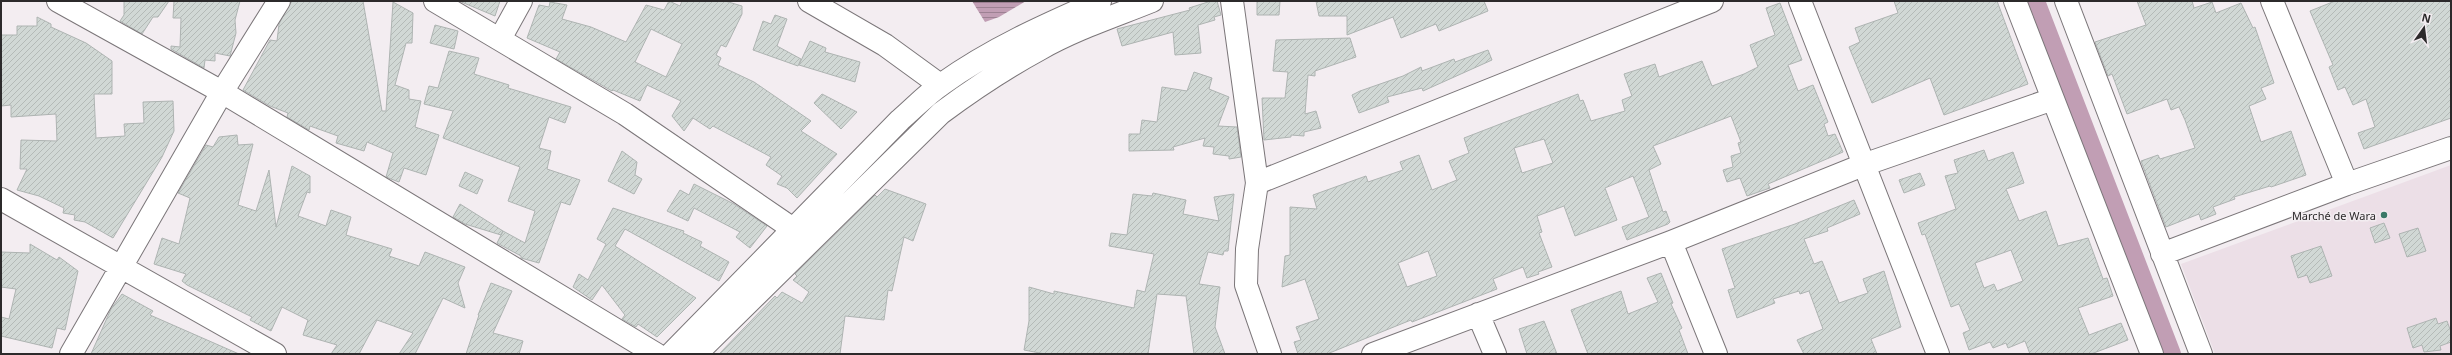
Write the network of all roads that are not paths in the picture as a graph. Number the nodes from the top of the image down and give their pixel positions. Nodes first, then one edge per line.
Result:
1 (58, 1) edge
2 (279, 1) edge
3 (435, 1) edge
4 (521, 1) edge
5 (809, 1) edge
6 (1100, 1) edge
7 (1152, 1) edge
8 (1232, 1) edge
9 (1712, 1) edge
10 (1800, 1) edge
11 (2015, 1) edge
12 (2066, 1) edge
13 (2272, 1) edge
14 (1074, 22) junction
15 (500, 38) junction
16 (940, 85) junction
17 (222, 92) junction
18 (2053, 98) junction
19 (2451, 148) edge
20 (1863, 165) junction
21 (1257, 183) junction
22 (2347, 184) junction
23 (1, 199) edge
24 (793, 229) junction
25 (1671, 242) junction
26 (2162, 254) junction
27 (122, 266) junction
28 (1478, 314) junction
29 (71, 354) edge
30 (275, 354) edge
31 (656, 354) edge
32 (671, 354) edge
33 (696, 354) edge
34 (1270, 354) edge
35 (1373, 354) edge
36 (1494, 354) edge
37 (1716, 354) edge
38 (1938, 354) edge
39 (2152, 354) edge
40 (2201, 354) edge

1 - 17 street
2 - 17 street
3 - 15 street
4 - 15 street
5 - 16 street
6 - 14 street
7 - 14 street
8 - 21 street
9 - 21 street
10 - 20 street
11 - 18 street
12 - 26 street
13 - 22 street
14 - 16 street
14 - 33 street
15 - 24 street
16 - 24 street
17 - 27 street
17 - 31 street
18 - 20 street
18 - 39 street
19 - 22 street
20 - 25 street
20 - 38 street
21 - 34 street
22 - 26 street
23 - 27 street
24 - 32 street
25 - 28 street
25 - 37 street
26 - 40 street
27 - 29 street
27 - 30 street
28 - 35 street
28 - 36 street

